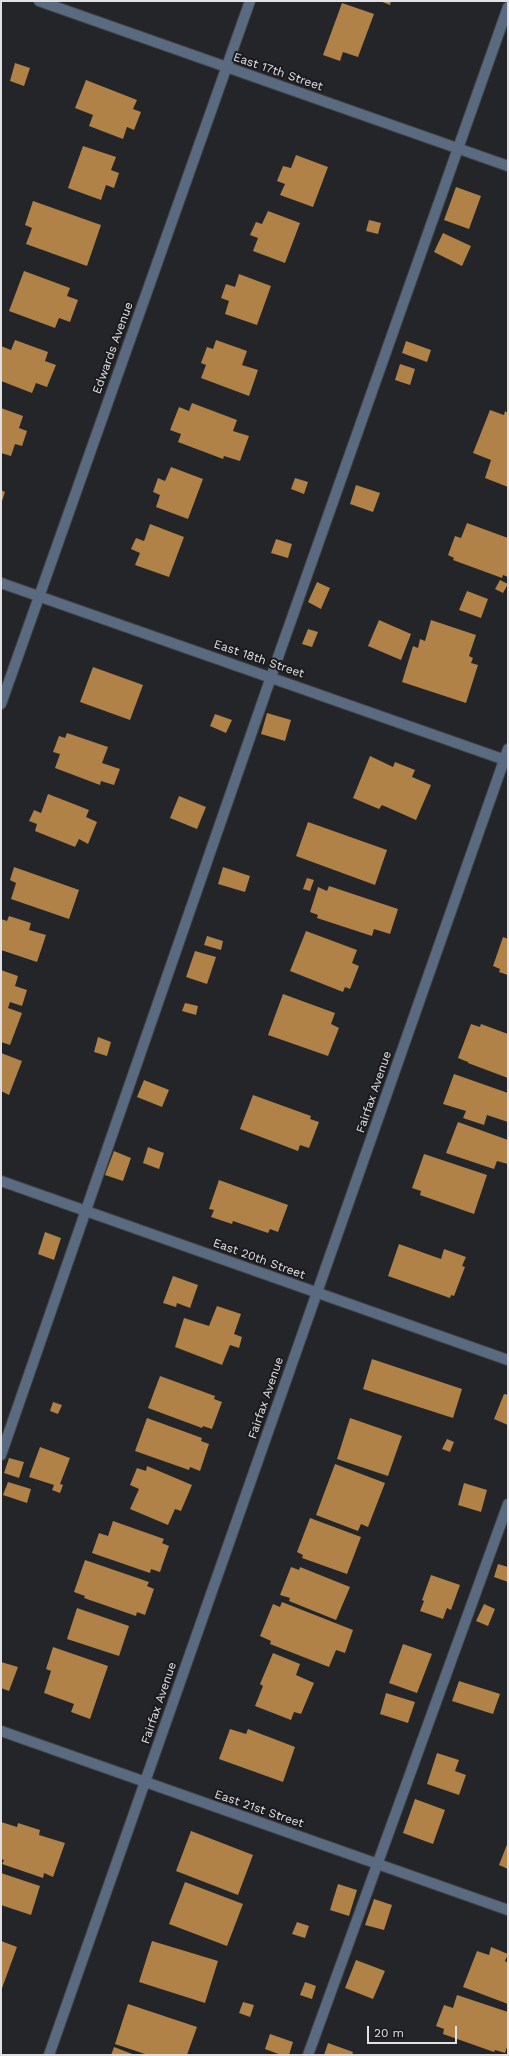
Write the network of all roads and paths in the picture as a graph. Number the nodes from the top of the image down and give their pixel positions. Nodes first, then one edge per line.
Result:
1 (39, 1) edge
2 (250, 1) edge
3 (508, 8) edge
4 (227, 68) junction
5 (458, 149) junction
6 (508, 166) edge
7 (1, 583) edge
8 (39, 596) junction
9 (271, 677) junction
10 (1, 704) edge
11 (508, 749) edge
12 (506, 760) edge
13 (1, 1181) edge
14 (87, 1212) junction
15 (317, 1294) junction
16 (508, 1360) edge
17 (1, 1455) edge
18 (508, 1504) edge
19 (1, 1731) edge
20 (145, 1783) junction
21 (376, 1864) junction
22 (508, 1910) edge
23 (49, 2055) edge
24 (308, 2055) edge

1 - 4 street, East 17th Street
2 - 4 street, Edwards Avenue
3 - 5 street
4 - 5 street, East 17th Street
4 - 8 street, Edwards Avenue
5 - 6 street, East 17th Street
5 - 9 street
7 - 8 street, East 18th Street
8 - 9 street, East 18th Street
8 - 10 street, Edwards Avenue
9 - 12 street, East 18th Street
9 - 14 street
11 - 12 street, Fairfax Avenue
12 - 15 street, Fairfax Avenue
13 - 14 street, East 20th Street
14 - 15 street, East 20th Street
14 - 17 street
15 - 16 street, East 20th Street
15 - 20 street, Fairfax Avenue
18 - 21 street
19 - 20 street, East 21st Street
20 - 21 street, East 21st Street
20 - 23 street, Fairfax Avenue
21 - 22 street, East 21st Street
21 - 24 street

